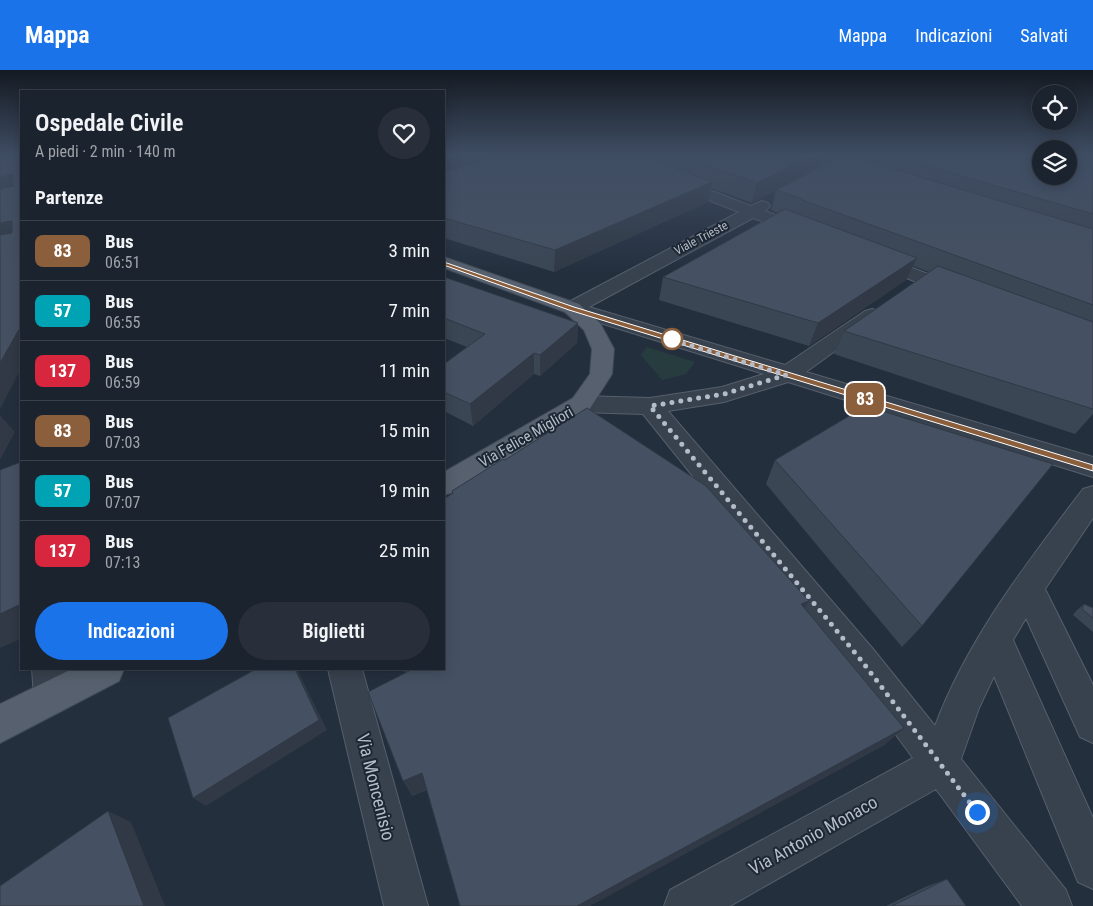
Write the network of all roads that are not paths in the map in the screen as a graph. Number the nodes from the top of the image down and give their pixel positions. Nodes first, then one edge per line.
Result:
1 (707, 194) edge
2 (780, 196) edge
3 (751, 211) junction
4 (817, 237) edge
5 (862, 254) edge
6 (445, 262) edge
7 (908, 290) junction
8 (969, 296) edge
9 (572, 308) junction
10 (786, 375) junction
11 (581, 404) junction
12 (650, 406) junction
13 (1093, 467) edge
14 (445, 484) edge
15 (1093, 496) edge
16 (1028, 588) junction
17 (996, 639) junction
18 (103, 670) edge
19 (345, 670) edge
20 (50, 683) edge
21 (0, 724) edge
22 (1093, 724) edge
23 (940, 765) junction
24 (1093, 867) edge
25 (692, 904) edge
26 (406, 906) edge
27 (1050, 906) edge

1 - 3 street
2 - 3 street, Viale Trieste
3 - 4 street
3 - 9 street, Viale Trieste
5 - 7 street
6 - 9 main road
7 - 8 street
7 - 10 street
9 - 10 street
9 - 11 main road, Via Felice Migliori
10 - 12 street
10 - 13 street
11 - 12 street
11 - 14 main road, Via Felice Migliori
12 - 23 street
15 - 16 street
16 - 17 street
16 - 22 street
17 - 23 street
17 - 24 street
18 - 20 main road
19 - 26 street, Via Moncenisio
20 - 21 main road
23 - 25 street, Via Antonio Monaco
23 - 27 street

